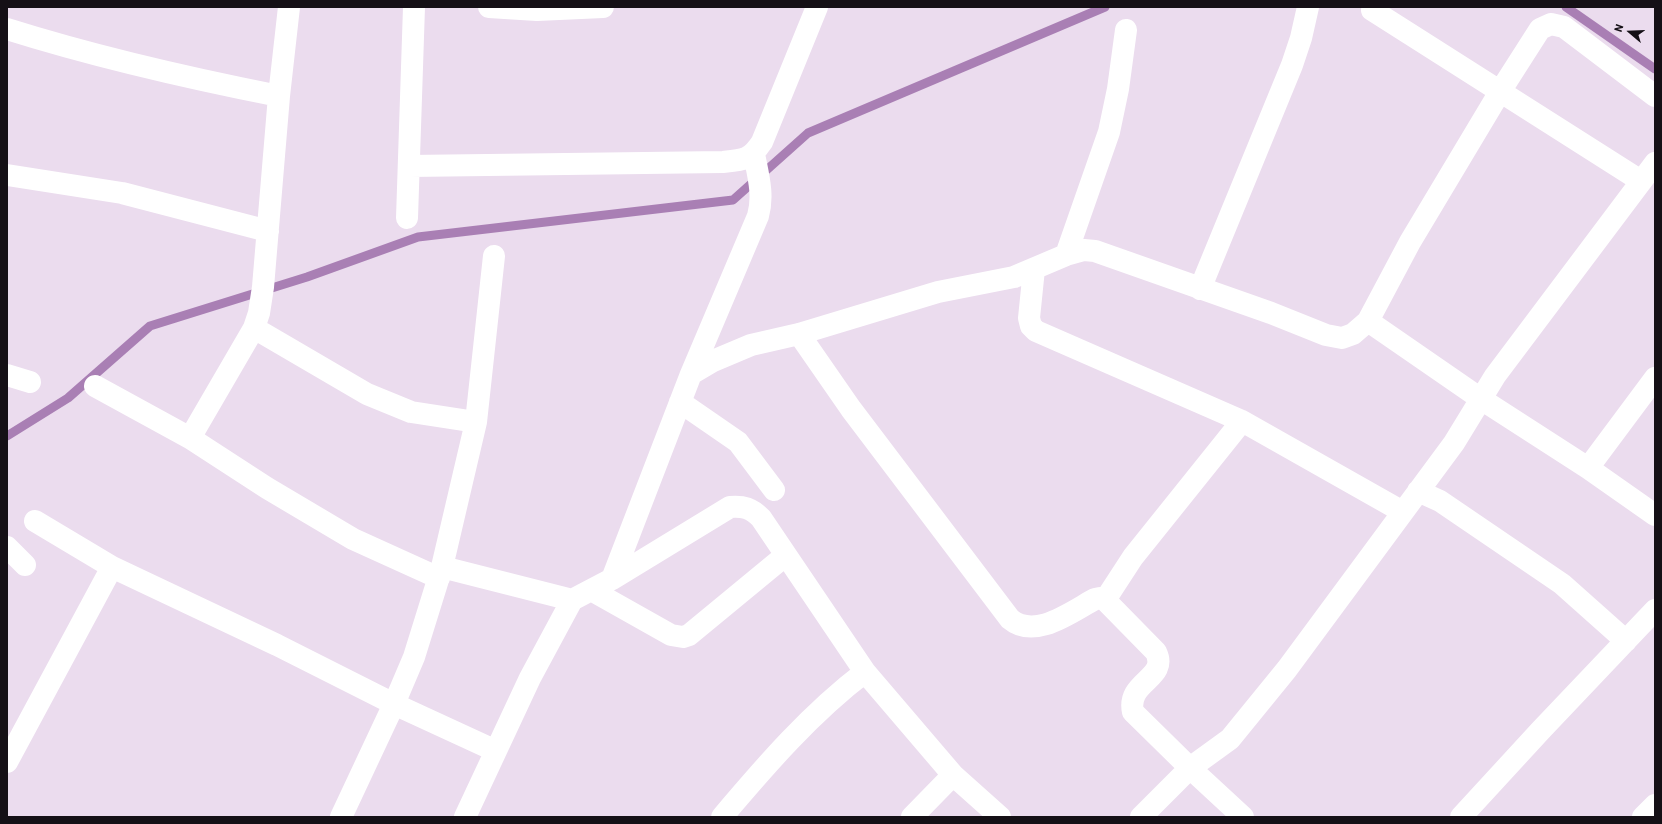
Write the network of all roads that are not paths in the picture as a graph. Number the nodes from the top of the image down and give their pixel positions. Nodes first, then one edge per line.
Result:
1 (289, 7) edge
2 (414, 7) edge
3 (489, 7) edge
4 (603, 7) edge
5 (817, 7) edge
6 (1308, 7) edge
7 (1372, 10) dead end
8 (7, 29) edge
9 (1126, 30) dead end
10 (1501, 90) junction
11 (279, 96) junction
12 (1655, 96) edge
13 (754, 154) junction
14 (1655, 162) edge
15 (409, 166) junction
16 (7, 175) edge
17 (1641, 181) junction
18 (407, 218) dead end
19 (268, 231) junction
20 (1066, 255) junction
21 (494, 256) dead end
22 (1034, 270) junction
23 (1200, 289) junction
24 (256, 321) junction
25 (1368, 321) junction
26 (799, 334) junction
27 (691, 374) junction
28 (7, 375) edge
29 (1655, 378) edge
30 (30, 382) dead end
31 (95, 386) dead end
32 (1481, 399) junction
33 (1648, 401) edge
34 (680, 402) junction
35 (1242, 420) junction
36 (476, 422) junction
37 (190, 438) junction
38 (1588, 468) junction
39 (774, 490) dead end
40 (1418, 491) junction
41 (1403, 512) junction
42 (1655, 515) edge
43 (35, 521) dead end
44 (7, 547) edge
45 (786, 555) junction
46 (25, 565) dead end
47 (112, 567) junction
48 (440, 572) junction
49 (612, 579) junction
50 (591, 590) junction
51 (572, 600) junction
52 (1105, 600) junction
53 (1655, 610) edge
54 (1626, 641) junction
55 (865, 672) junction
56 (394, 704) junction
57 (496, 751) junction
58 (7, 762) edge
59 (1190, 768) junction
60 (953, 775) junction
61 (1655, 805) edge
62 (341, 817) edge
63 (465, 817) edge
64 (722, 817) edge
65 (912, 817) edge
66 (1000, 817) edge
67 (1141, 817) edge
68 (1243, 817) edge
69 (1461, 817) edge
70 (1643, 817) edge

1 - 11 street
2 - 15 street
3 - 4 street
5 - 13 street
6 - 23 street
7 - 10 street
8 - 11 street
9 - 20 street
10 - 12 street
10 - 17 street
10 - 25 street
11 - 19 street
13 - 15 street
13 - 27 street
14 - 17 street
15 - 18 street
16 - 19 street
17 - 32 street
19 - 24 street
20 - 22 street
20 - 23 street
21 - 36 street
22 - 26 street
22 - 35 street
23 - 25 street
24 - 36 street
24 - 37 street
25 - 32 street
26 - 27 street
26 - 52 street
27 - 34 street
28 - 30 street
29 - 33 street
31 - 37 street
32 - 38 street
32 - 40 street
33 - 38 street
34 - 39 street
34 - 49 street
35 - 41 street
35 - 52 street
36 - 48 street
37 - 48 street
38 - 42 street
40 - 41 street
40 - 54 street
41 - 59 street
43 - 47 street
44 - 46 street
45 - 49 street
45 - 50 street
45 - 55 street
47 - 56 street
47 - 58 street
48 - 51 street
48 - 56 street
49 - 50 street
50 - 51 street
51 - 57 street
52 - 59 street
53 - 54 street
54 - 69 street
55 - 60 street
55 - 64 street
56 - 57 street
56 - 62 street
57 - 63 street
59 - 67 street
59 - 68 street
60 - 65 street
60 - 66 street
61 - 70 street

